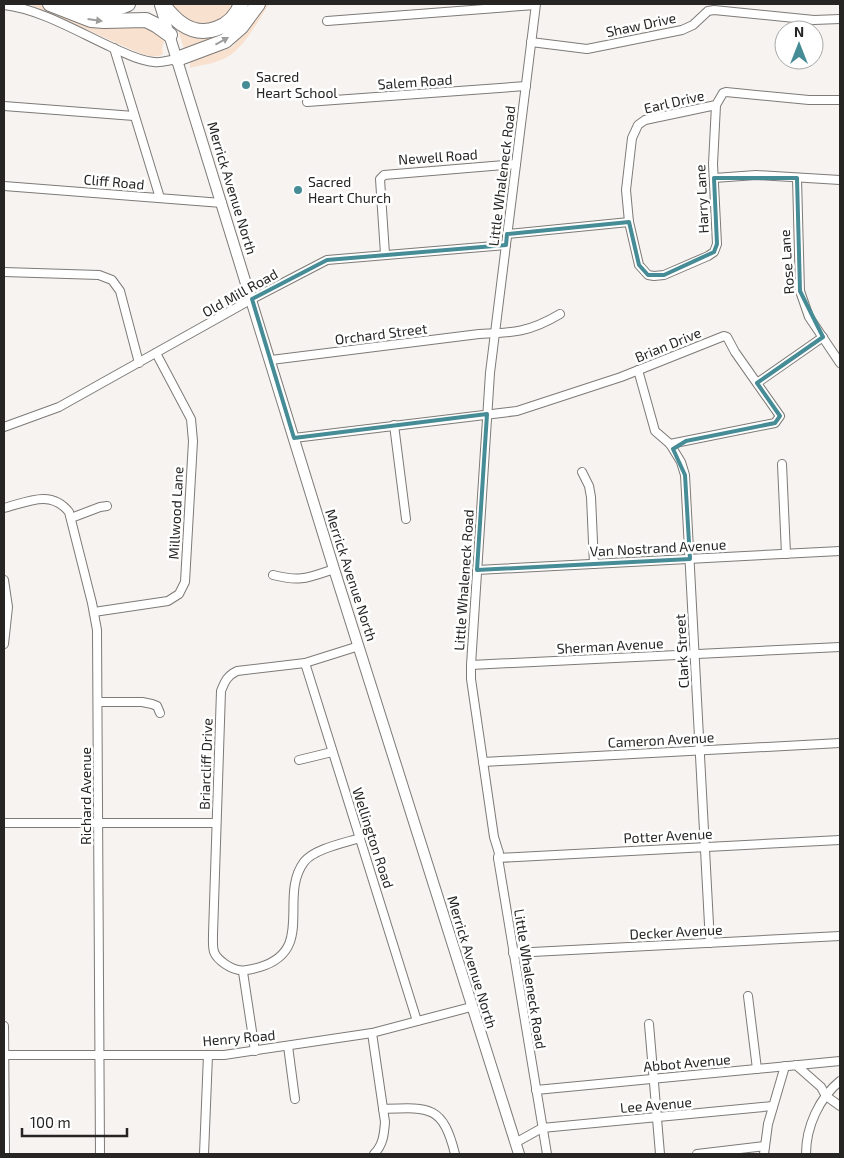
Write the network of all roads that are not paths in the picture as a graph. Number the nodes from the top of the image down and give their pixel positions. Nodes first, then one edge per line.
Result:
1 (50, 4) edge
2 (74, 4) edge
3 (128, 4) edge
4 (161, 4) edge
5 (241, 4) edge
6 (258, 4) edge
7 (536, 4) edge
8 (4, 5) edge
9 (840, 19) edge
10 (327, 21) dead end
11 (170, 35) junction
12 (531, 42) junction
13 (114, 48) junction
14 (177, 59) junction
15 (526, 86) junction
16 (840, 100) edge
17 (307, 102) dead end
18 (716, 105) junction
19 (4, 106) edge
20 (134, 116) junction
21 (516, 164) junction
22 (714, 178) junction
23 (797, 178) junction
24 (840, 180) edge
25 (4, 186) edge
26 (160, 198) junction
27 (222, 203) junction
28 (629, 222) junction
29 (508, 234) junction
30 (506, 245) junction
31 (385, 254) junction
32 (4, 272) edge
33 (252, 299) junction
34 (560, 314) dead end
35 (495, 333) junction
36 (823, 337) junction
37 (156, 354) junction
38 (271, 360) junction
39 (139, 363) junction
40 (840, 363) edge
41 (638, 370) junction
42 (757, 383) junction
43 (487, 414) junction
44 (394, 426) junction
45 (4, 427) edge
46 (294, 438) junction
47 (670, 444) junction
48 (782, 464) dead end
49 (582, 472) dead end
50 (107, 506) dead end
51 (4, 508) edge
52 (71, 518) junction
53 (406, 519) dead end
54 (840, 551) edge
55 (786, 554) junction
56 (690, 559) junction
57 (594, 564) junction
58 (334, 569) junction
59 (477, 570) junction
60 (273, 575) dead end
61 (4, 580) edge
62 (94, 612) junction
63 (4, 644) edge
64 (359, 646) junction
65 (840, 647) edge
66 (695, 655) junction
67 (305, 663) junction
68 (471, 666) junction
69 (98, 702) junction
70 (160, 712) dead end
71 (840, 743) edge
72 (700, 751) junction
73 (332, 752) junction
74 (299, 760) dead end
75 (483, 762) junction
76 (99, 822) junction
77 (4, 823) edge
78 (216, 823) junction
79 (360, 838) junction
80 (840, 840) edge
81 (705, 847) junction
82 (498, 858) junction
83 (840, 936) edge
84 (710, 943) junction
85 (513, 953) junction
86 (243, 972) junction
87 (748, 996) dead end
88 (471, 1007) junction
89 (417, 1021) junction
90 (649, 1024) dead end
91 (4, 1026) edge
92 (372, 1033) junction
93 (288, 1046) junction
94 (255, 1051) junction
95 (4, 1055) edge
96 (100, 1055) junction
97 (208, 1055) junction
98 (840, 1062) edge
99 (796, 1065) junction
100 (785, 1066) junction
101 (757, 1069) junction
102 (653, 1079) junction
103 (840, 1081) edge
104 (536, 1090) junction
105 (826, 1096) junction
106 (295, 1099) dead end
107 (773, 1106) junction
108 (840, 1106) edge
109 (383, 1109) junction
110 (656, 1117) junction
111 (542, 1128) junction
112 (515, 1143) junction
113 (764, 1150) edge
114 (4, 1154) edge
115 (100, 1154) edge
116 (204, 1154) edge
117 (374, 1154) edge
118 (455, 1154) edge
119 (519, 1154) edge
120 (547, 1154) edge
121 (660, 1154) edge
122 (697, 1154) edge
123 (806, 1154) edge

1 -> 11 highway
2 - 3 highway
4 - 5 highway
4 - 11 main road, Merrick Avenue North
14 -> 6 highway
7 - 10 street
7 - 12 street, Little Whaleneck Road
8 - 13 street
9 - 12 street, Shaw Drive
11 - 14 main road, Merrick Avenue North
12 - 15 street, Little Whaleneck Road
13 - 14 street
13 - 20 street
14 - 27 main road, Merrick Avenue North
15 - 17 street, Salem Road
15 - 21 street, Little Whaleneck Road
16 - 18 street, Earl Drive
18 - 22 street, Harry Lane
18 - 28 street, Earl Drive
19 - 20 street
20 - 26 street
21 - 29 street, Little Whaleneck Road
21 - 31 street, Newell Road
22 - 23 street
22 - 28 street, Harry Lane
23 - 24 street
23 - 36 street, Rose Lane
25 - 26 street, Cliff Road
26 - 27 street, Cliff Road
27 - 33 main road, Merrick Avenue North
28 - 29 street
29 - 30 street, Little Whaleneck Road
30 - 31 street, Old Mill Road
30 - 35 street, Little Whaleneck Road
31 - 33 street, Old Mill Road
32 - 39 street
33 - 37 street, Old Mill Road
33 - 38 main road, Merrick Avenue North
34 - 35 street, Orchard Street
35 - 38 street, Orchard Street
35 - 43 street, Little Whaleneck Road
36 - 40 street, Rose Lane
36 - 42 street
37 - 39 street, Old Mill Road
37 - 62 street, Millwood Lane
38 - 46 main road, Merrick Avenue North
39 - 45 street, Old Mill Road
41 - 42 street, Brian Drive
41 - 43 street, Brian Drive
41 - 47 street, Clark Street
42 - 47 street
43 - 44 street, Brian Drive
43 - 59 street, Little Whaleneck Road
44 - 46 street, Brian Drive
44 - 53 street
46 - 58 main road, Merrick Avenue North
47 - 56 street, Clark Street
48 - 55 street
49 - 57 street
50 - 52 street
51 - 52 street, Richard Avenue
52 - 62 street, Richard Avenue
54 - 55 street, Van Nostrand Avenue
55 - 56 street, Van Nostrand Avenue
56 - 57 street, Van Nostrand Avenue
56 - 66 street, Clark Street
57 - 59 street, Van Nostrand Avenue
58 - 60 street
58 - 64 main road, Merrick Avenue North
59 - 68 street, Little Whaleneck Road
61 - 63 street
62 - 69 street, Richard Avenue
64 - 67 street, Briarcliff Drive
64 - 88 main road, Merrick Avenue North
65 - 66 street, Sherman Avenue
66 - 68 street, Sherman Avenue
66 - 72 street, Clark Street
67 - 73 street, Wellington Road
67 - 78 street, Briarcliff Drive
68 - 75 street, Little Whaleneck Road
69 - 70 street
69 - 76 street, Richard Avenue
71 - 72 street, Cameron Avenue
72 - 75 street, Cameron Avenue
72 - 81 street, Clark Street
73 - 74 street
73 - 79 street, Wellington Road
75 - 82 street, Little Whaleneck Road
76 - 77 street
76 - 78 street
76 - 96 street, Richard Avenue
78 - 86 street, Briarcliff Drive
79 - 86 street
79 - 89 street, Wellington Road
80 - 81 street, Potter Avenue
81 - 82 street, Potter Avenue
81 - 84 street, Clark Street
82 - 85 street, Little Whaleneck Road
83 - 84 street, Decker Avenue
84 - 85 street, Decker Avenue
85 - 104 street, Little Whaleneck Road
86 - 94 street
87 - 101 street
88 - 89 street, Henry Road
88 - 112 main road, Merrick Avenue North
89 - 92 street, Henry Road
90 - 102 street
91 - 95 street
92 - 93 street, Henry Road
92 - 109 street
93 - 94 street, Henry Road
93 - 106 street
94 - 97 street, Henry Road
95 - 96 street, Henry Road
95 - 114 street
96 - 97 street, Henry Road
96 - 115 street, Richard Avenue
97 - 116 street
98 - 99 street, Abbot Avenue
99 - 100 street, Abbot Avenue
99 - 105 street
100 - 101 street, Abbot Avenue
100 - 107 street
101 - 102 street, Abbot Avenue
102 - 104 street, Abbot Avenue
102 - 110 street
103 - 105 street
104 - 111 street, Little Whaleneck Road
105 - 108 street
105 - 123 street
107 - 110 street, Lee Avenue
107 - 113 street
109 - 117 street
109 - 118 street
110 - 111 street, Lee Avenue
110 - 121 street
111 - 112 street
111 - 120 street, Little Whaleneck Road
112 - 119 main road, Merrick Avenue North
113 - 122 street

